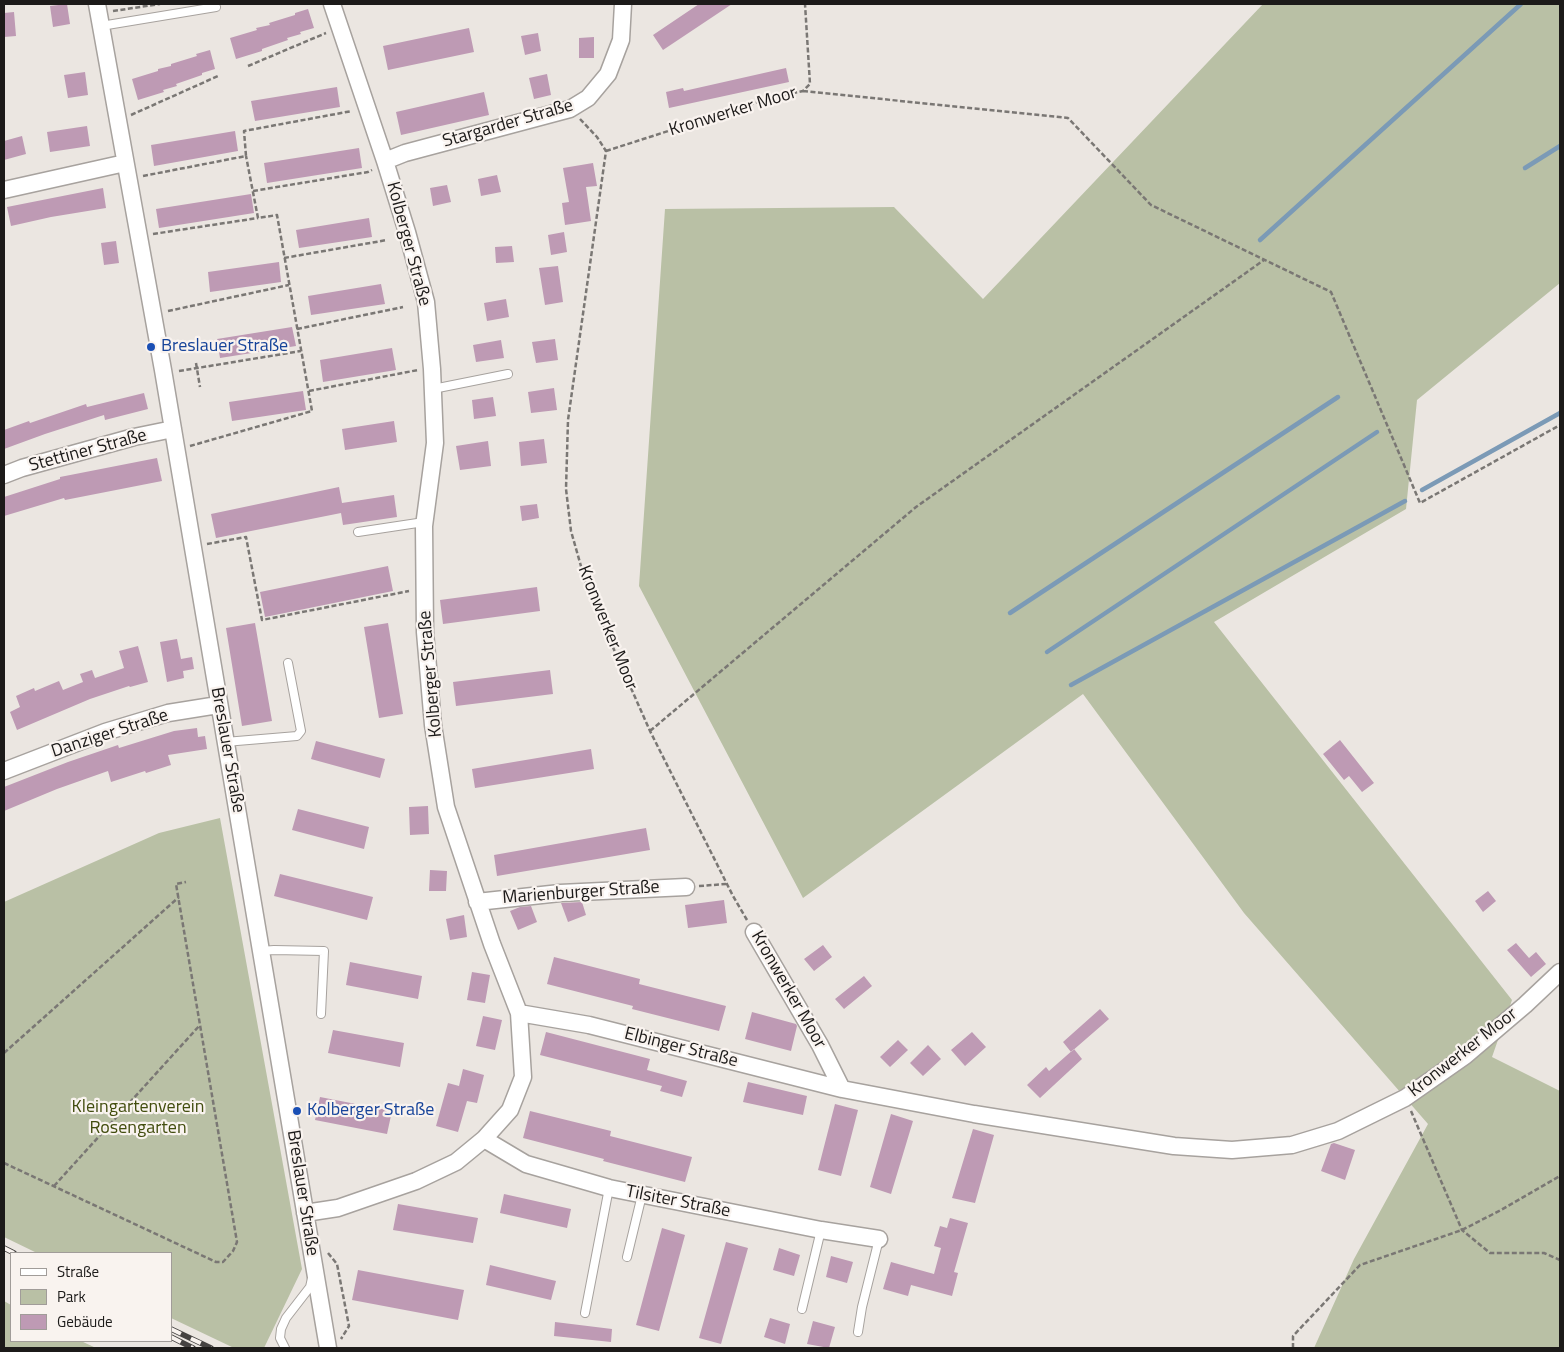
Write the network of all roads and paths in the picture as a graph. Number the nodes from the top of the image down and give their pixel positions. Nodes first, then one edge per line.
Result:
1 (97, 4) edge
2 (160, 4) edge
3 (332, 4) edge
4 (623, 4) edge
5 (805, 4) edge
6 (216, 7) dead end
7 (113, 11) dead end
8 (101, 26) junction
9 (339, 27) junction
10 (248, 66) dead end
11 (218, 76) dead end
12 (803, 92) junction
13 (366, 108) junction
14 (570, 109) junction
15 (117, 117) junction
16 (606, 151) junction
17 (246, 156) junction
18 (385, 161) junction
19 (125, 163) junction
20 (142, 176) dead end
21 (4, 190) edge
22 (253, 191) junction
23 (258, 218) junction
24 (152, 234) dead end
25 (387, 240) dead end
26 (284, 258) junction
27 (1264, 260) junction
28 (289, 285) junction
29 (403, 307) dead end
30 (168, 311) dead end
31 (297, 329) junction
32 (301, 351) junction
33 (196, 363) dead end
34 (197, 368) junction
35 (432, 369) junction
36 (179, 371) dead end
37 (508, 374) dead end
38 (200, 387) dead end
39 (433, 389) junction
40 (309, 391) junction
41 (1560, 425) edge
42 (173, 429) junction
43 (188, 446) dead end
44 (4, 475) edge
45 (424, 522) junction
46 (358, 532) dead end
47 (205, 544) dead end
48 (424, 588) junction
49 (288, 663) dead end
50 (218, 705) junction
51 (650, 732) junction
52 (225, 742) junction
53 (4, 771) edge
54 (186, 882) dead end
55 (727, 884) junction
56 (686, 887) joint
57 (179, 897) junction
58 (477, 902) junction
59 (754, 932) joint
60 (261, 951) junction
61 (1560, 972) edge
62 (519, 1013) junction
63 (321, 1014) dead end
64 (200, 1025) junction
65 (4, 1053) edge
66 (842, 1089) junction
67 (1405, 1098) junction
68 (484, 1139) junction
69 (4, 1163) edge
70 (1560, 1176) edge
71 (54, 1186) junction
72 (609, 1188) junction
73 (642, 1195) junction
74 (306, 1213) junction
75 (822, 1230) junction
76 (1462, 1230) junction
77 (879, 1239) joint
78 (323, 1248) dead end
79 (627, 1257) dead end
80 (1560, 1260) edge
81 (314, 1271) junction
82 (802, 1309) dead end
83 (585, 1313) dead end
84 (858, 1332) dead end
85 (329, 1347) edge
86 (285, 1348) edge
87 (1293, 1348) edge

1 - 8 street, Breslauer Straße
2 - 7 path
3 - 9 street, Kolberger Straße
4 - 14 street, Stargarder Straße
5 - 12 path, Kronwerker Moor
6 - 8 lane
8 - 15 street, Breslauer Straße
9 - 10 path
9 - 13 street, Kolberger Straße
11 - 15 path
12 - 16 path, Kronwerker Moor
12 - 27 path
13 - 17 path
13 - 18 street, Kolberger Straße
14 - 16 path
14 - 18 street, Stargarder Straße
15 - 19 street, Breslauer Straße
16 - 51 path, Kronwerker Moor
17 - 20 path
17 - 22 path
18 - 22 path
18 - 35 street, Kolberger Straße
19 - 21 street
19 - 42 street, Breslauer Straße
22 - 23 path
23 - 24 path
23 - 26 path
25 - 26 path
26 - 28 path
27 - 41 path
27 - 51 path
28 - 30 path
28 - 31 path
29 - 31 path
31 - 32 path
32 - 34 path
32 - 40 path
33 - 34 path
34 - 36 path
34 - 38 path
35 - 39 street, Kolberger Straße
35 - 40 path
37 - 39 lane
39 - 45 street, Kolberger Straße
40 - 43 path
42 - 44 street, Stettiner Straße
42 - 50 street, Breslauer Straße
45 - 46 lane
45 - 48 street, Kolberger Straße
47 - 48 path
48 - 58 street, Kolberger Straße
49 - 52 lane
50 - 52 street, Breslauer Straße
50 - 53 street, Danziger Straße
51 - 55 path, Kronwerker Moor
52 - 60 street, Breslauer Straße
54 - 57 path
55 - 56 path
55 - 59 path, Kronwerker Moor
56 - 58 street, Marienburger Straße
57 - 64 path
57 - 65 path
58 - 62 street, Kolberger Straße
59 - 66 street, Kronwerker Moor
60 - 63 lane
60 - 74 street, Breslauer Straße
61 - 67 street, Kronwerker Moor
62 - 66 street, Elbinger Straße
62 - 68 street, Kolberger Straße
64 - 71 path
64 - 71 path
66 - 67 street, Kronwerker Moor
67 - 76 path
68 - 72 street, Tilsiter Straße
68 - 74 street, Kolberger Straße
69 - 71 path
70 - 76 path
72 - 73 street, Tilsiter Straße
72 - 83 lane
73 - 75 street, Tilsiter Straße
73 - 79 lane
74 - 81 street, Breslauer Straße
75 - 77 street, Tilsiter Straße
75 - 82 lane
76 - 80 path
76 - 87 path
77 - 84 lane
78 - 85 path
81 - 85 street, Breslauer Straße
81 - 86 lane

